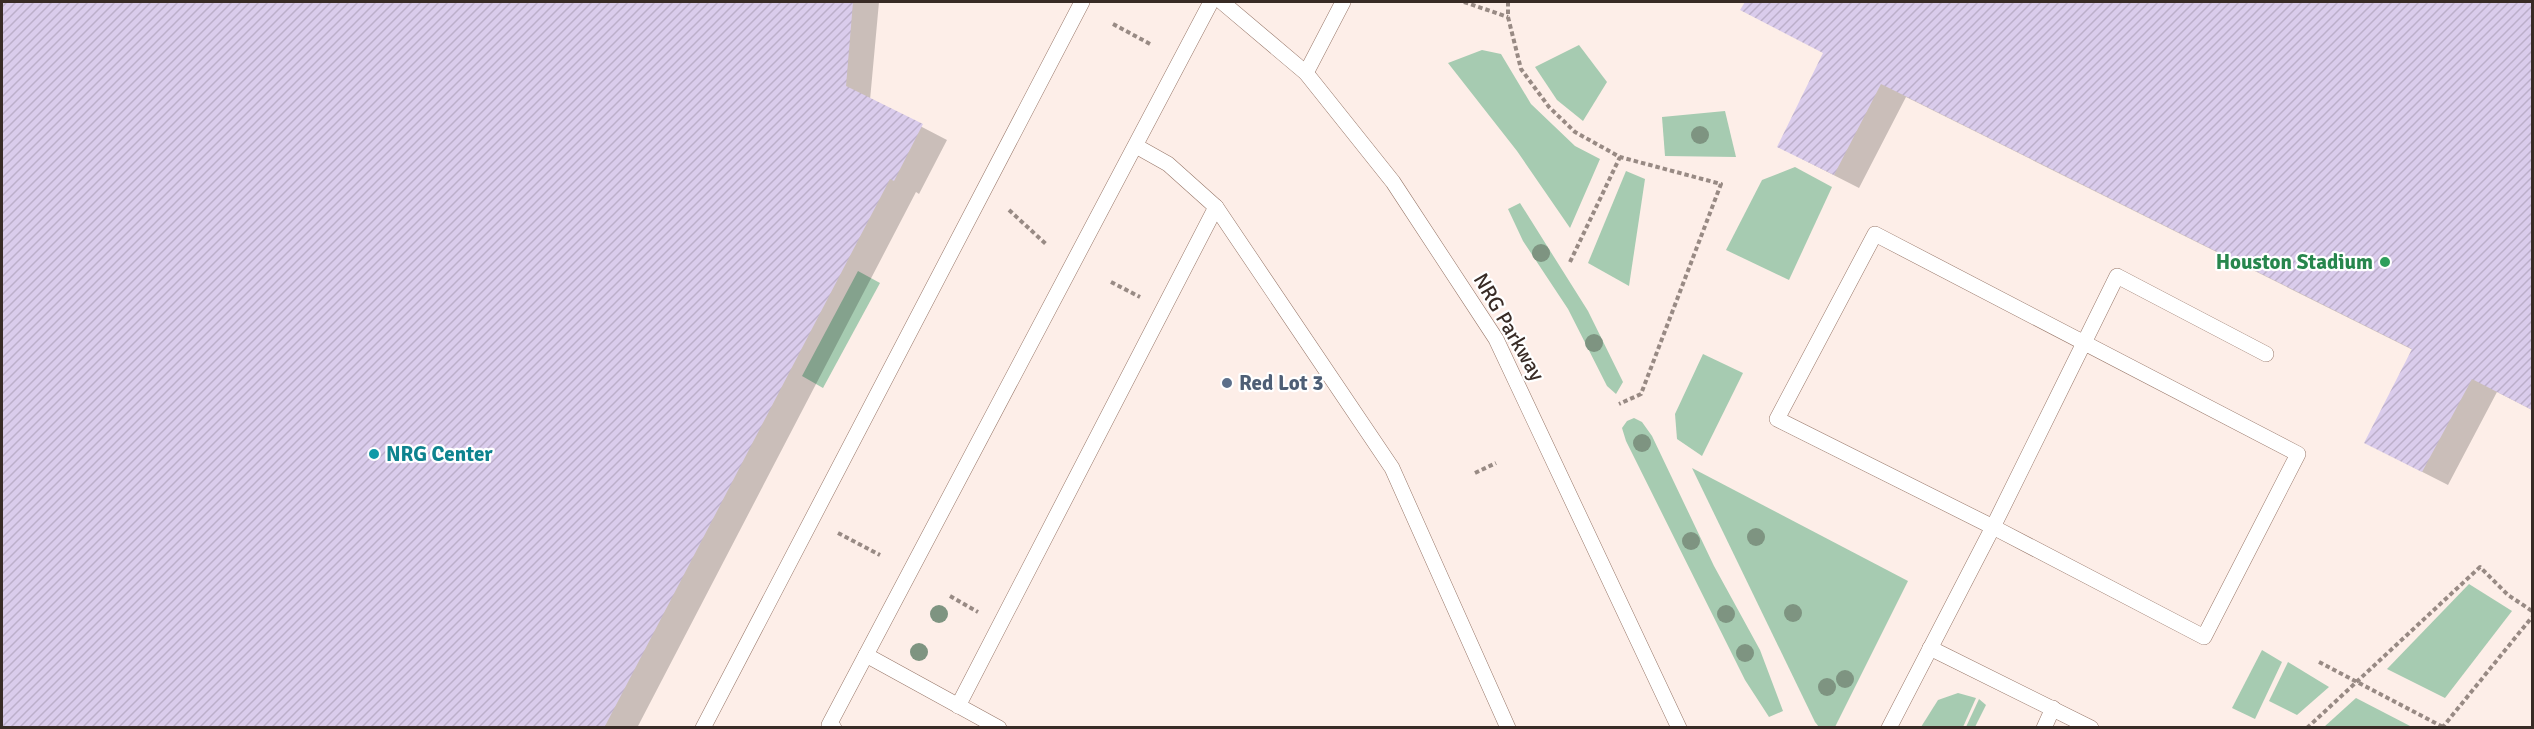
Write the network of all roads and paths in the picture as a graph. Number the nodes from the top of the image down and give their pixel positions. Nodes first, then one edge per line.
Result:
1 (1082, 2) edge
2 (1211, 2) edge
3 (1222, 2) edge
4 (1343, 2) edge
5 (1464, 2) edge
6 (1508, 2) edge
7 (1508, 17) junction
8 (1113, 24) dead end
9 (1152, 45) dead end
10 (1306, 73) junction
11 (1136, 146) junction
12 (1620, 157) junction
13 (1216, 207) junction
14 (1009, 210) dead end
15 (1047, 245) dead end
16 (1570, 262) dead end
17 (2084, 342) junction
18 (2266, 354) dead end
19 (1619, 404) dead end
20 (1496, 463) dead end
21 (1475, 473) dead end
22 (1993, 527) junction
23 (838, 533) dead end
24 (880, 555) dead end
25 (2532, 611) edge
26 (2532, 617) edge
27 (1930, 648) junction
28 (866, 656) junction
29 (2319, 662) dead end
30 (2358, 682) junction
31 (958, 706) junction
32 (2053, 708) junction
33 (830, 727) edge
34 (2443, 727) edge
35 (703, 728) edge
36 (999, 728) edge
37 (1508, 728) edge
38 (1679, 728) edge
39 (1888, 728) edge
40 (2043, 728) edge
41 (2091, 728) edge
42 (2307, 728) edge

1 - 35 lane
2 - 11 lane
3 - 10 lane, NRG Parkway
4 - 10 lane
5 - 7 path
6 - 7 path
7 - 12 path
8 - 9 path
10 - 38 lane, NRG Parkway
11 - 13 lane
11 - 28 lane
12 - 16 path
12 - 19 path
13 - 31 lane
13 - 37 lane
14 - 15 path
17 - 18 lane
17 - 22 lane
17 - 22 lane
17 - 22 lane
20 - 21 path
22 - 27 lane
23 - 24 path
25 - 30 path
26 - 34 path
27 - 32 lane
27 - 39 lane
28 - 31 lane
28 - 33 lane
29 - 30 path
30 - 34 path
30 - 42 path
31 - 36 lane
32 - 40 lane
32 - 41 lane

